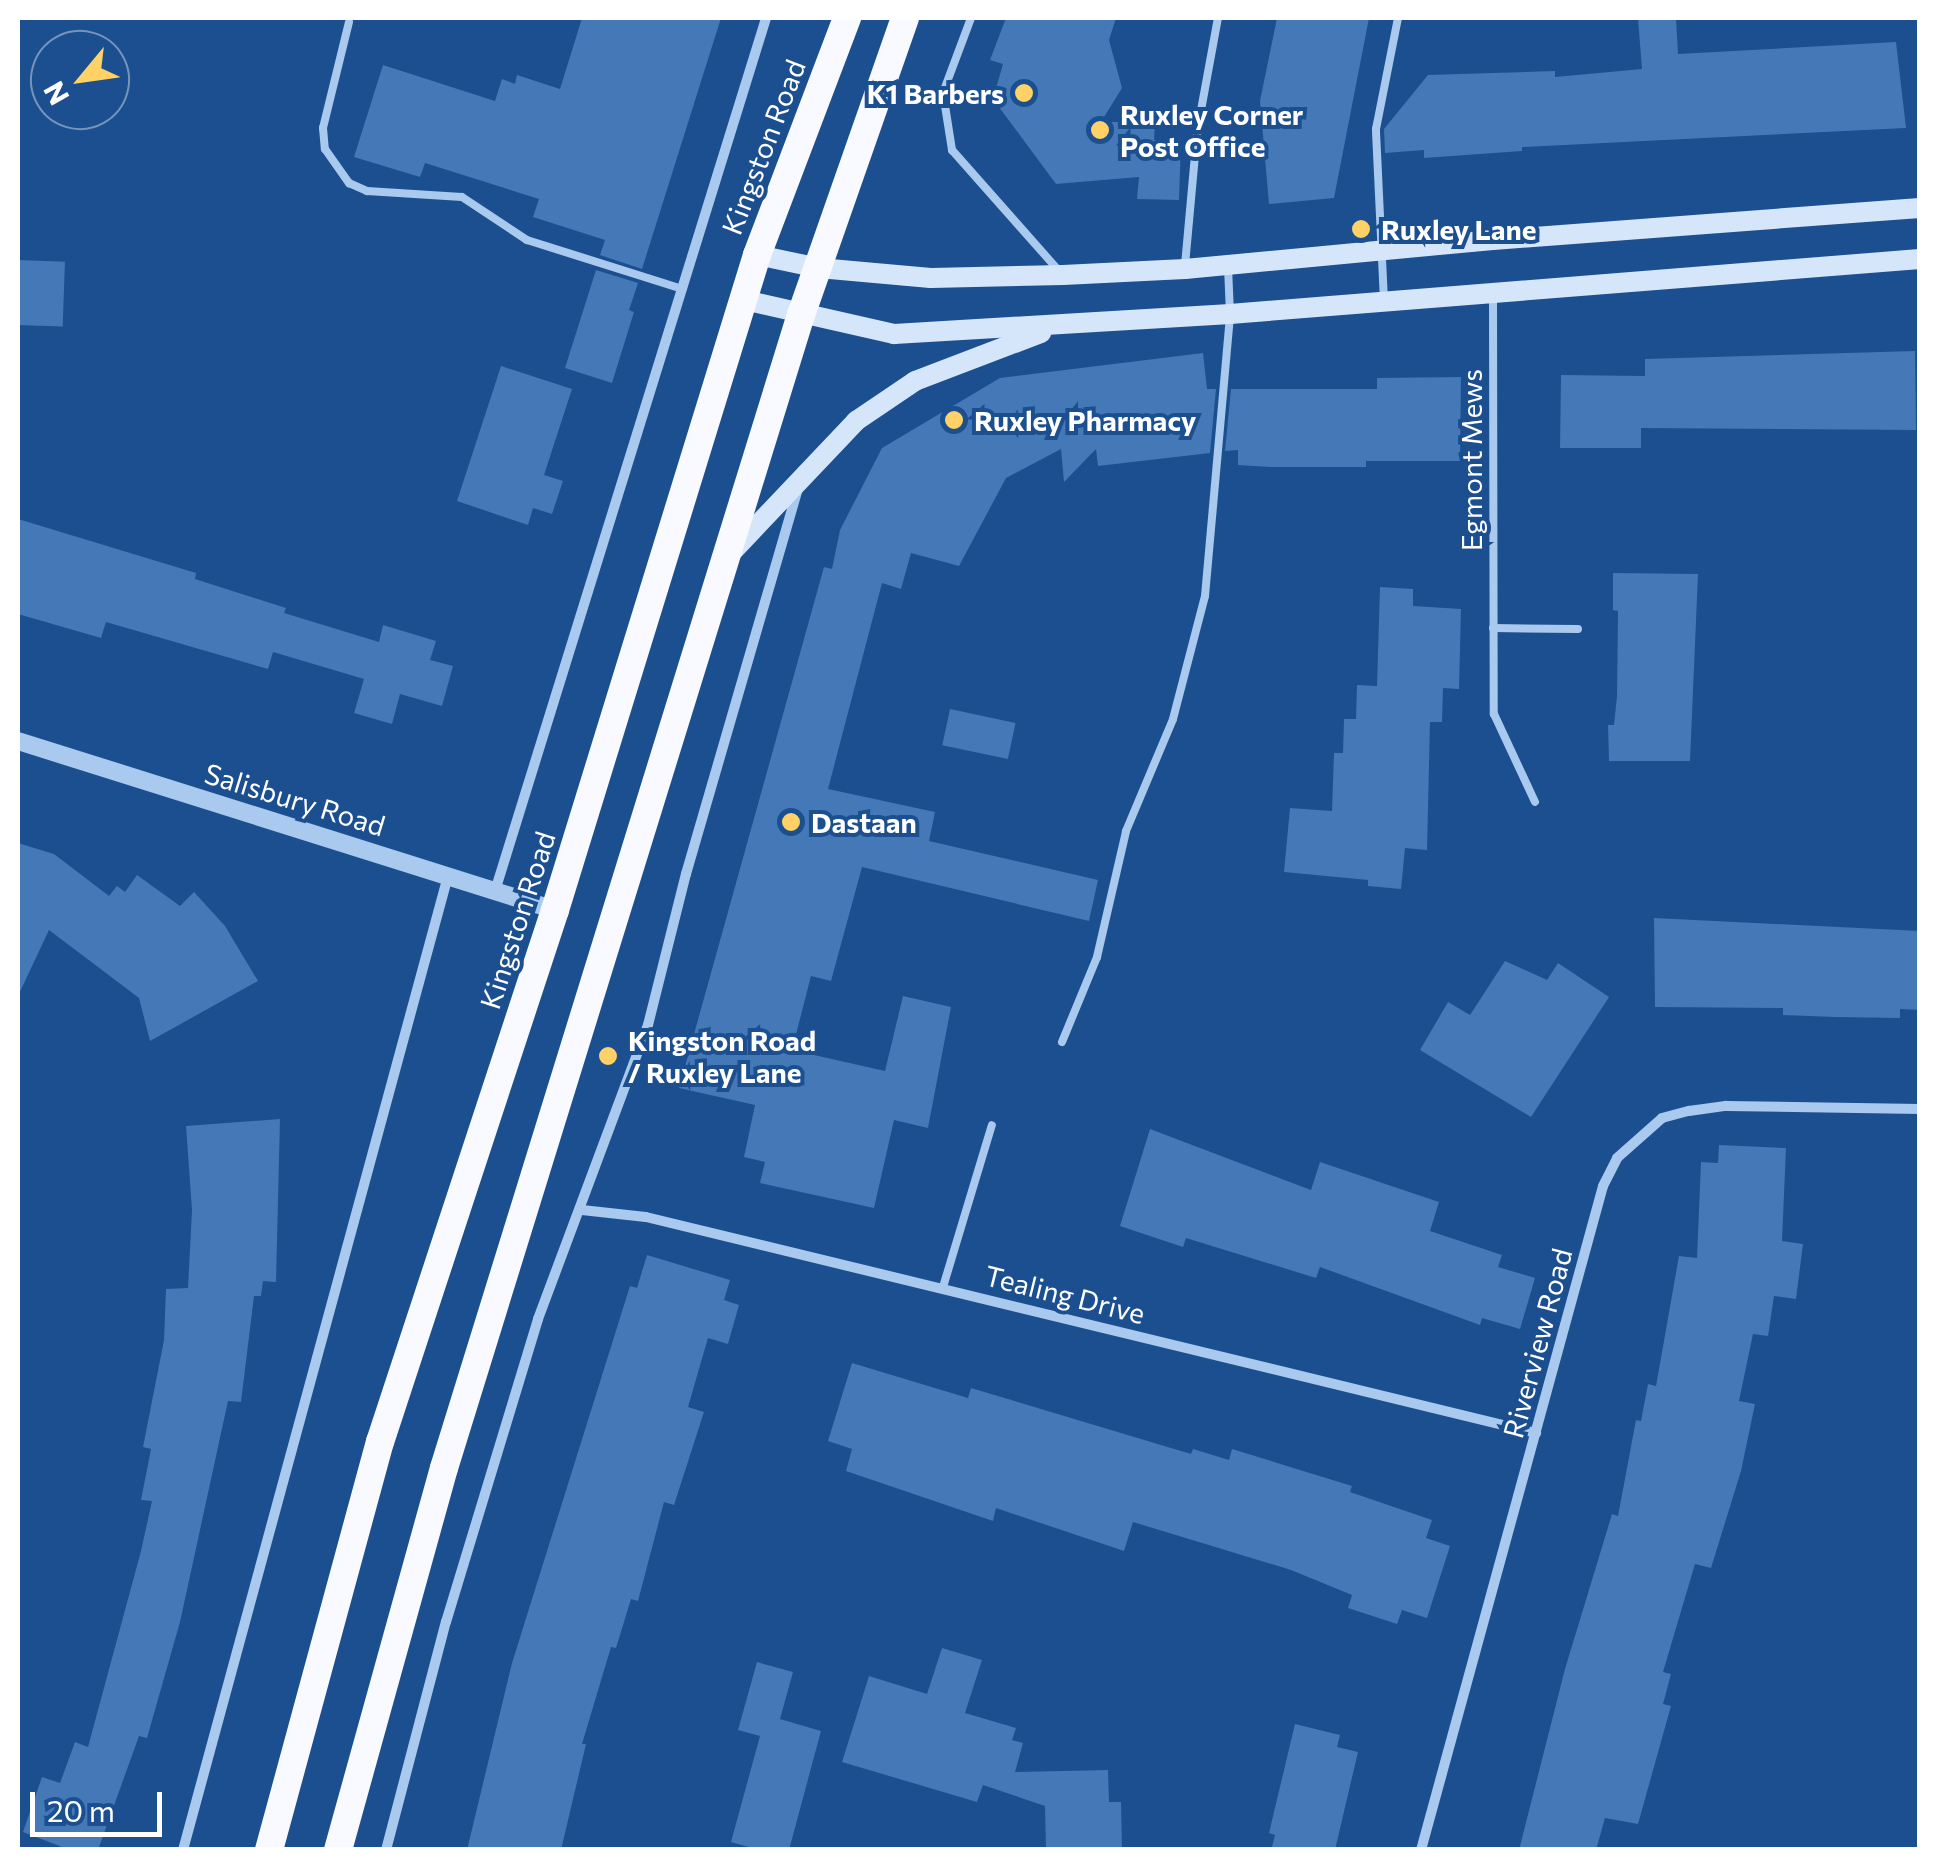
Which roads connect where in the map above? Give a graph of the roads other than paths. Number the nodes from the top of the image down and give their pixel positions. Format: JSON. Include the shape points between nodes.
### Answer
{"nodes":[{"id":1,"x":766,"y":18,"type":"edge"},
{"id":2,"x":847,"y":18,"type":"edge"},
{"id":3,"x":905,"y":18,"type":"edge"},
{"id":4,"x":971,"y":18,"type":"edge"},
{"id":5,"x":1218,"y":18,"type":"edge"},
{"id":6,"x":1398,"y":18,"type":"edge"},
{"id":7,"x":349,"y":22,"type":"dead end"},
{"id":8,"x":1920,"y":208,"type":"edge"},
{"id":9,"x":1382,"y":251,"type":"junction"},
{"id":10,"x":757,"y":254,"type":"junction"},
{"id":11,"x":1920,"y":260,"type":"edge"},
{"id":12,"x":1228,"y":266,"type":"junction"},
{"id":13,"x":818,"y":268,"type":"junction"},
{"id":14,"x":1185,"y":270,"type":"junction"},
{"id":15,"x":1063,"y":275,"type":"junction"},
{"id":16,"x":682,"y":288,"type":"junction"},
{"id":17,"x":1493,"y":292,"type":"junction"},
{"id":18,"x":744,"y":300,"type":"junction"},
{"id":19,"x":1384,"y":301,"type":"junction"},
{"id":20,"x":801,"y":314,"type":"junction"},
{"id":21,"x":1230,"y":314,"type":"junction"},
{"id":22,"x":1062,"y":325,"type":"junction"},
{"id":23,"x":800,"y":480,"type":"junction"},
{"id":24,"x":728,"y":556,"type":"junction"},
{"id":25,"x":1494,"y":628,"type":"junction"},
{"id":26,"x":1578,"y":628,"type":"dead end"},
{"id":27,"x":18,"y":741,"type":"edge"},
{"id":28,"x":1535,"y":802,"type":"dead end"},
{"id":29,"x":448,"y":876,"type":"junction"},
{"id":30,"x":495,"y":891,"type":"junction"},
{"id":31,"x":556,"y":910,"type":"junction"},
{"id":32,"x":1062,"y":1042,"type":"dead end"},
{"id":33,"x":1920,"y":1109,"type":"edge"},
{"id":34,"x":992,"y":1125,"type":"dead end"},
{"id":35,"x":582,"y":1210,"type":"junction"},
{"id":36,"x":944,"y":1287,"type":"junction"},
{"id":37,"x":1536,"y":1433,"type":"junction"},
{"id":38,"x":183,"y":1850,"type":"edge"},
{"id":39,"x":269,"y":1850,"type":"edge"},
{"id":40,"x":338,"y":1850,"type":"edge"},
{"id":41,"x":386,"y":1850,"type":"edge"},
{"id":42,"x":1421,"y":1850,"type":"edge"}],
"edges":[{"from":1,"to":16,"type":"street"},
{"from":2,"to":10,"type":"highway","name":"Kingston Road"},
{"from":3,"to":13,"type":"highway"},
{"from":4,"to":15,"type":"lane","via":[[944,93],[952,150]]},
{"from":5,"to":14,"type":"lane","via":[[1197,132]]},
{"from":6,"to":9,"type":"lane","via":[[1376,129]]},
{"from":7,"to":16,"type":"lane","via":[[324,128],[325,149],[349,184],[462,197],[527,240]]},
{"from":8,"to":9,"type":"main road"},
{"from":9,"to":12,"type":"main road"},
{"from":9,"to":19,"type":"lane"},
{"from":10,"to":13,"type":"main road"},
{"from":10,"to":18,"type":"highway","name":"Kingston Road"},
{"from":11,"to":17,"type":"main road"},
{"from":12,"to":14,"type":"main road"},
{"from":12,"to":21,"type":"lane"},
{"from":13,"to":15,"type":"main road","via":[[931,278]]},
{"from":13,"to":20,"type":"highway"},
{"from":14,"to":15,"type":"main road"},
{"from":16,"to":30,"type":"street"},
{"from":17,"to":19,"type":"main road"},
{"from":17,"to":25,"type":"lane","name":"Egmont Mews"},
{"from":18,"to":20,"type":"main road"},
{"from":18,"to":31,"type":"highway","name":"Kingston Road"},
{"from":19,"to":21,"type":"main road"},
{"from":20,"to":22,"type":"main road","via":[[894,334]]},
{"from":20,"to":24,"type":"highway"},
{"from":21,"to":22,"type":"main road"},
{"from":21,"to":32,"type":"lane","via":[[1205,596],[1173,719],[1126,831],[1097,957]]},
{"from":22,"to":23,"type":"main road","via":[[914,380],[856,422]]},
{"from":23,"to":24,"type":"main road"},
{"from":23,"to":35,"type":"street","via":[[648,1025]]},
{"from":24,"to":40,"type":"highway","via":[[444,1468]]},
{"from":25,"to":26,"type":"lane"},
{"from":25,"to":28,"type":"lane","name":"Egmont Mews","via":[[1494,714]]},
{"from":27,"to":29,"type":"street","name":"Salisbury Road"},
{"from":29,"to":30,"type":"street","name":"Salisbury Road"},
{"from":29,"to":38,"type":"street"},
{"from":30,"to":31,"type":"street","name":"Salisbury Road"},
{"from":31,"to":39,"type":"highway","name":"Kingston Road","via":[[380,1442]]},
{"from":33,"to":37,"type":"street","name":"Riverview Road","via":[[1726,1106],[1662,1118],[1617,1158],[1604,1186]]},
{"from":34,"to":36,"type":"lane"},
{"from":35,"to":36,"type":"street","name":"Tealing Drive","via":[[646,1217]]},
{"from":35,"to":41,"type":"street","via":[[532,1338]]},
{"from":36,"to":37,"type":"street","name":"Tealing Drive"},
{"from":37,"to":42,"type":"street","name":"Riverview Road"}]}
